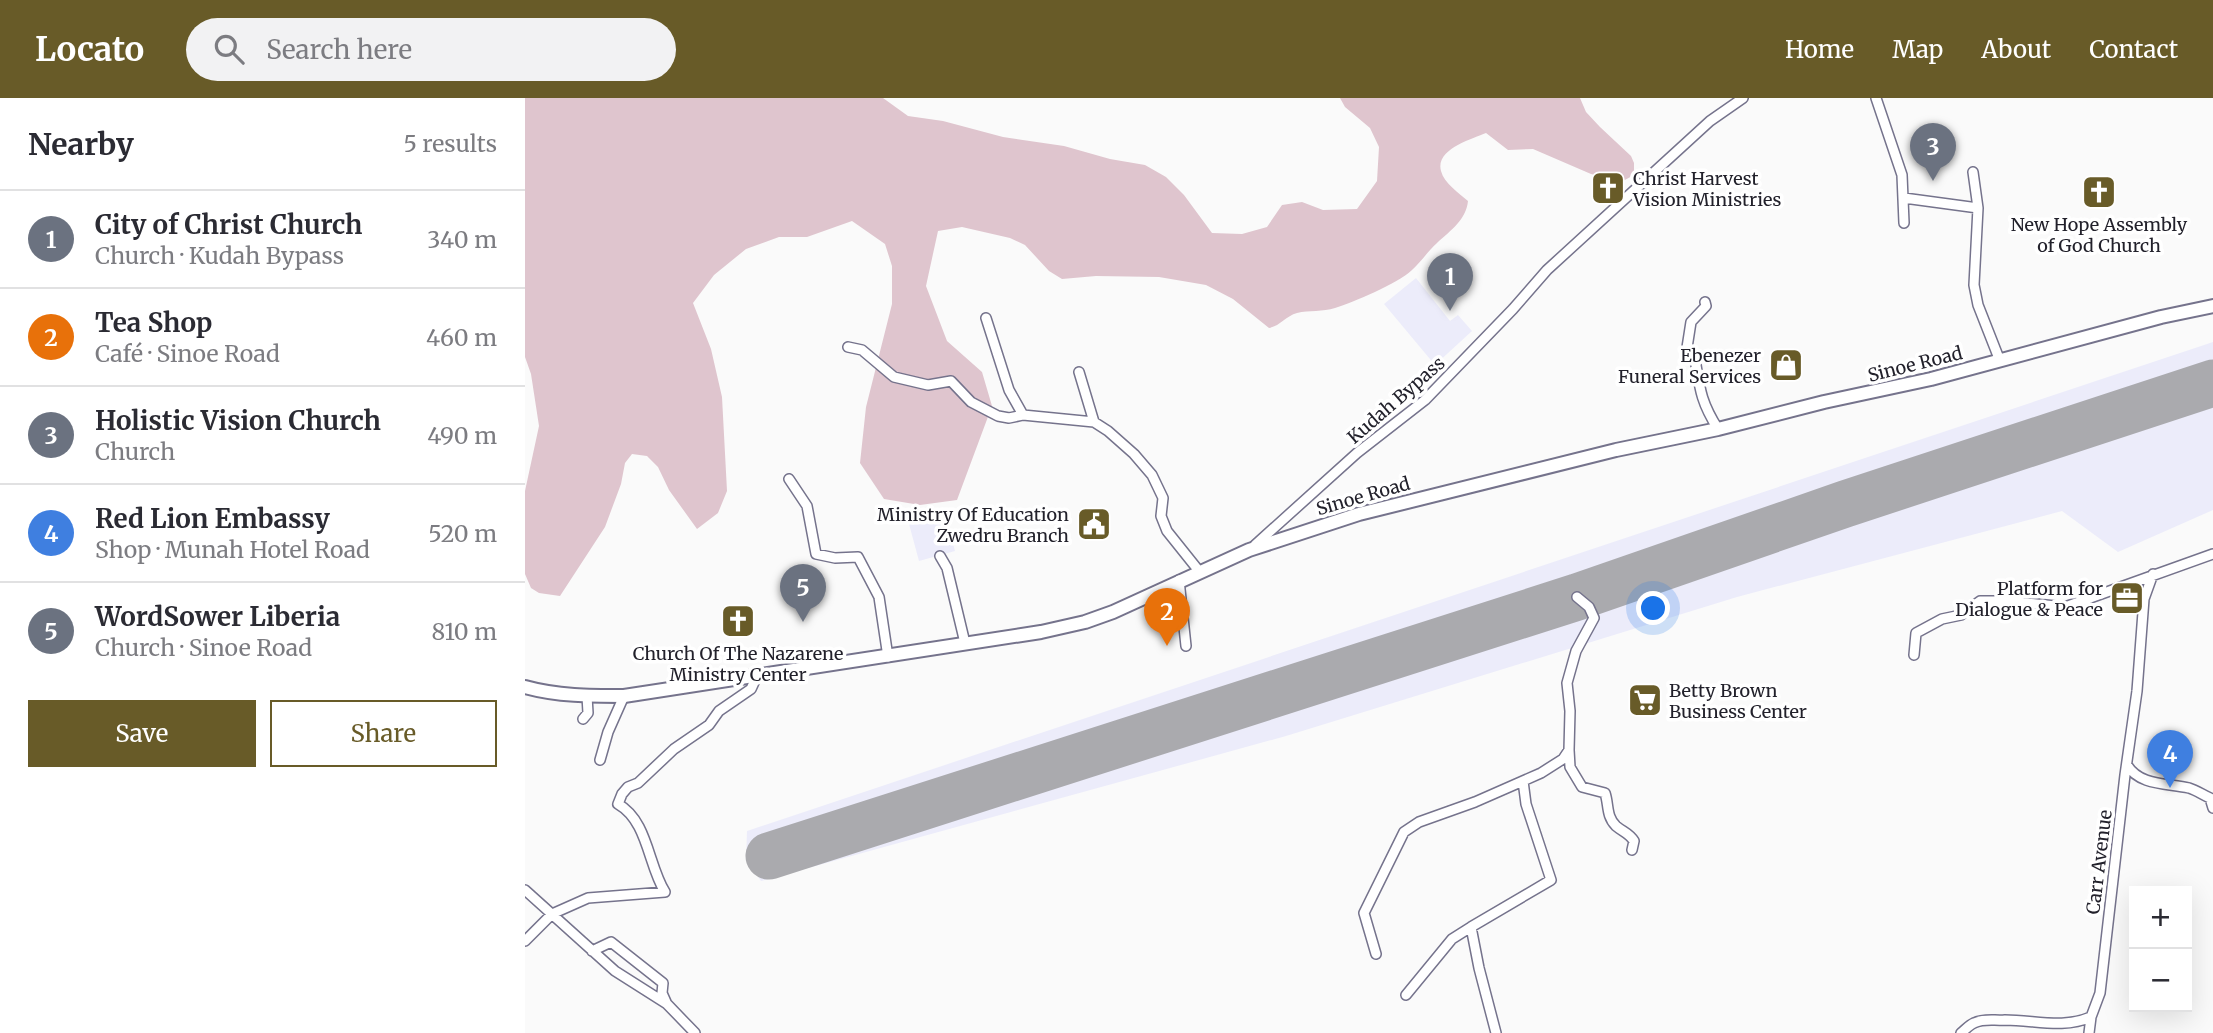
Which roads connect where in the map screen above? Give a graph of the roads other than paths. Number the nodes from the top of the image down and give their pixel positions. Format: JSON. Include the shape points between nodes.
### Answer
{"nodes":[{"id":1,"x":1743,"y":98,"type":"edge"},
{"id":2,"x":1876,"y":98,"type":"edge"},
{"id":3,"x":1973,"y":172,"type":"dead end"},
{"id":4,"x":1904,"y":198,"type":"junction"},
{"id":5,"x":1978,"y":208,"type":"junction"},
{"id":6,"x":1904,"y":223,"type":"dead end"},
{"id":7,"x":1705,"y":302,"type":"dead end"},
{"id":8,"x":2213,"y":306,"type":"edge"},
{"id":9,"x":986,"y":318,"type":"dead end"},
{"id":10,"x":848,"y":347,"type":"dead end"},
{"id":11,"x":2000,"y":361,"type":"junction"},
{"id":12,"x":1079,"y":372,"type":"dead end"},
{"id":13,"x":1023,"y":415,"type":"junction"},
{"id":14,"x":1094,"y":422,"type":"junction"},
{"id":15,"x":1718,"y":429,"type":"junction"},
{"id":16,"x":789,"y":479,"type":"dead end"},
{"id":17,"x":1249,"y":550,"type":"junction"},
{"id":18,"x":2213,"y":554,"type":"edge"},
{"id":19,"x":940,"y":556,"type":"dead end"},
{"id":20,"x":1199,"y":571,"type":"junction"},
{"id":21,"x":2153,"y":574,"type":"junction"},
{"id":22,"x":1179,"y":580,"type":"junction"},
{"id":23,"x":1577,"y":597,"type":"dead end"},
{"id":24,"x":965,"y":643,"type":"junction"},
{"id":25,"x":1186,"y":646,"type":"dead end"},
{"id":26,"x":1914,"y":655,"type":"dead end"},
{"id":27,"x":888,"y":657,"type":"junction"},
{"id":28,"x":757,"y":676,"type":"junction"},
{"id":29,"x":525,"y":687,"type":"edge"},
{"id":30,"x":587,"y":696,"type":"junction"},
{"id":31,"x":624,"y":696,"type":"junction"},
{"id":32,"x":583,"y":719,"type":"dead end"},
{"id":33,"x":1569,"y":750,"type":"junction"},
{"id":34,"x":600,"y":760,"type":"dead end"},
{"id":35,"x":2127,"y":765,"type":"junction"},
{"id":36,"x":1524,"y":781,"type":"junction"},
{"id":37,"x":2213,"y":808,"type":"edge"},
{"id":38,"x":1632,"y":850,"type":"dead end"},
{"id":39,"x":525,"y":890,"type":"edge"},
{"id":40,"x":552,"y":914,"type":"junction"},
{"id":41,"x":1471,"y":927,"type":"junction"},
{"id":42,"x":525,"y":941,"type":"edge"},
{"id":43,"x":592,"y":950,"type":"junction"},
{"id":44,"x":1376,"y":954,"type":"dead end"},
{"id":45,"x":1406,"y":995,"type":"dead end"},
{"id":46,"x":667,"y":1004,"type":"junction"},
{"id":47,"x":2091,"y":1017,"type":"junction"},
{"id":48,"x":695,"y":1033,"type":"edge"},
{"id":49,"x":1496,"y":1033,"type":"edge"},
{"id":50,"x":1961,"y":1033,"type":"edge"},
{"id":51,"x":2089,"y":1033,"type":"edge"}],
"edges":[{"from":1,"to":17,"type":"street","name":"Kudah Bypass","via":[[1710,121],[1561,257],[1434,391]]},
{"from":2,"to":4,"type":"street","via":[[1902,175]]},
{"from":3,"to":5,"type":"street"},
{"from":4,"to":5,"type":"street"},
{"from":4,"to":6,"type":"street"},
{"from":5,"to":11,"type":"street","via":[[1973,285]]},
{"from":7,"to":15,"type":"street","via":[[1688,329],[1686,354],[1695,359],[1704,407]]},
{"from":8,"to":11,"type":"highway","name":"Sinoe Road"},
{"from":9,"to":13,"type":"street","via":[[1009,390]]},
{"from":10,"to":13,"type":"street","via":[[862,350],[894,377],[928,385],[951,381],[988,412],[1009,418]]},
{"from":11,"to":15,"type":"highway","name":"Sinoe Road"},
{"from":12,"to":14,"type":"street"},
{"from":13,"to":14,"type":"street"},
{"from":14,"to":20,"type":"street","via":[[1152,475],[1163,498],[1161,516],[1167,531]]},
{"from":15,"to":17,"type":"highway","name":"Sinoe Road","via":[[1456,489]]},
{"from":16,"to":27,"type":"street","via":[[807,506],[816,554],[859,557],[879,597]]},
{"from":17,"to":20,"type":"highway","name":"Sinoe Road"},
{"from":18,"to":21,"type":"street"},
{"from":19,"to":24,"type":"street"},
{"from":20,"to":22,"type":"highway","name":"Sinoe Road"},
{"from":21,"to":26,"type":"street","via":[[2065,607],[1980,601],[1961,615],[1942,619],[1916,634]]},
{"from":21,"to":35,"type":"street","name":"Carr Avenue","via":[[2144,599]]},
{"from":22,"to":24,"type":"highway","name":"Sinoe Road","via":[[1085,621]]},
{"from":22,"to":25,"type":"street"},
{"from":23,"to":33,"type":"street","via":[[1594,618],[1576,651],[1567,683]]},
{"from":24,"to":27,"type":"highway","name":"Sinoe Road"},
{"from":27,"to":28,"type":"highway","name":"Sinoe Road"},
{"from":28,"to":31,"type":"highway","name":"Sinoe Road"},
{"from":28,"to":40,"type":"street","via":[[751,689],[622,794],[618,804],[628,810],[641,831],[666,892],[588,898]]},
{"from":29,"to":30,"type":"highway","name":"Sinoe Road"},
{"from":30,"to":31,"type":"highway","name":"Sinoe Road"},
{"from":30,"to":32,"type":"street","via":[[588,713]]},
{"from":31,"to":34,"type":"street"},
{"from":33,"to":36,"type":"street","via":[[1563,759]]},
{"from":33,"to":38,"type":"street","via":[[1570,767],[1582,787],[1605,793],[1607,813],[1634,841]]},
{"from":35,"to":37,"type":"street","via":[[2133,774],[2156,784],[2191,789],[2210,798]]},
{"from":35,"to":47,"type":"street","name":"Carr Avenue","via":[[2100,993]]},
{"from":36,"to":41,"type":"street","via":[[1526,804],[1551,880]]},
{"from":36,"to":44,"type":"street","via":[[1404,832],[1364,913]]},
{"from":39,"to":40,"type":"street"},
{"from":40,"to":42,"type":"street"},
{"from":40,"to":43,"type":"street"},
{"from":41,"to":45,"type":"street","via":[[1452,939]]},
{"from":41,"to":49,"type":"street"},
{"from":43,"to":46,"type":"street","via":[[615,971]]},
{"from":43,"to":46,"type":"street","via":[[611,942],[663,983]]},
{"from":46,"to":48,"type":"street"},
{"from":47,"to":50,"type":"street","via":[[2078,1023],[2043,1024],[1993,1018],[1975,1022]]},
{"from":47,"to":51,"type":"street","name":"Carr Avenue"}]}
